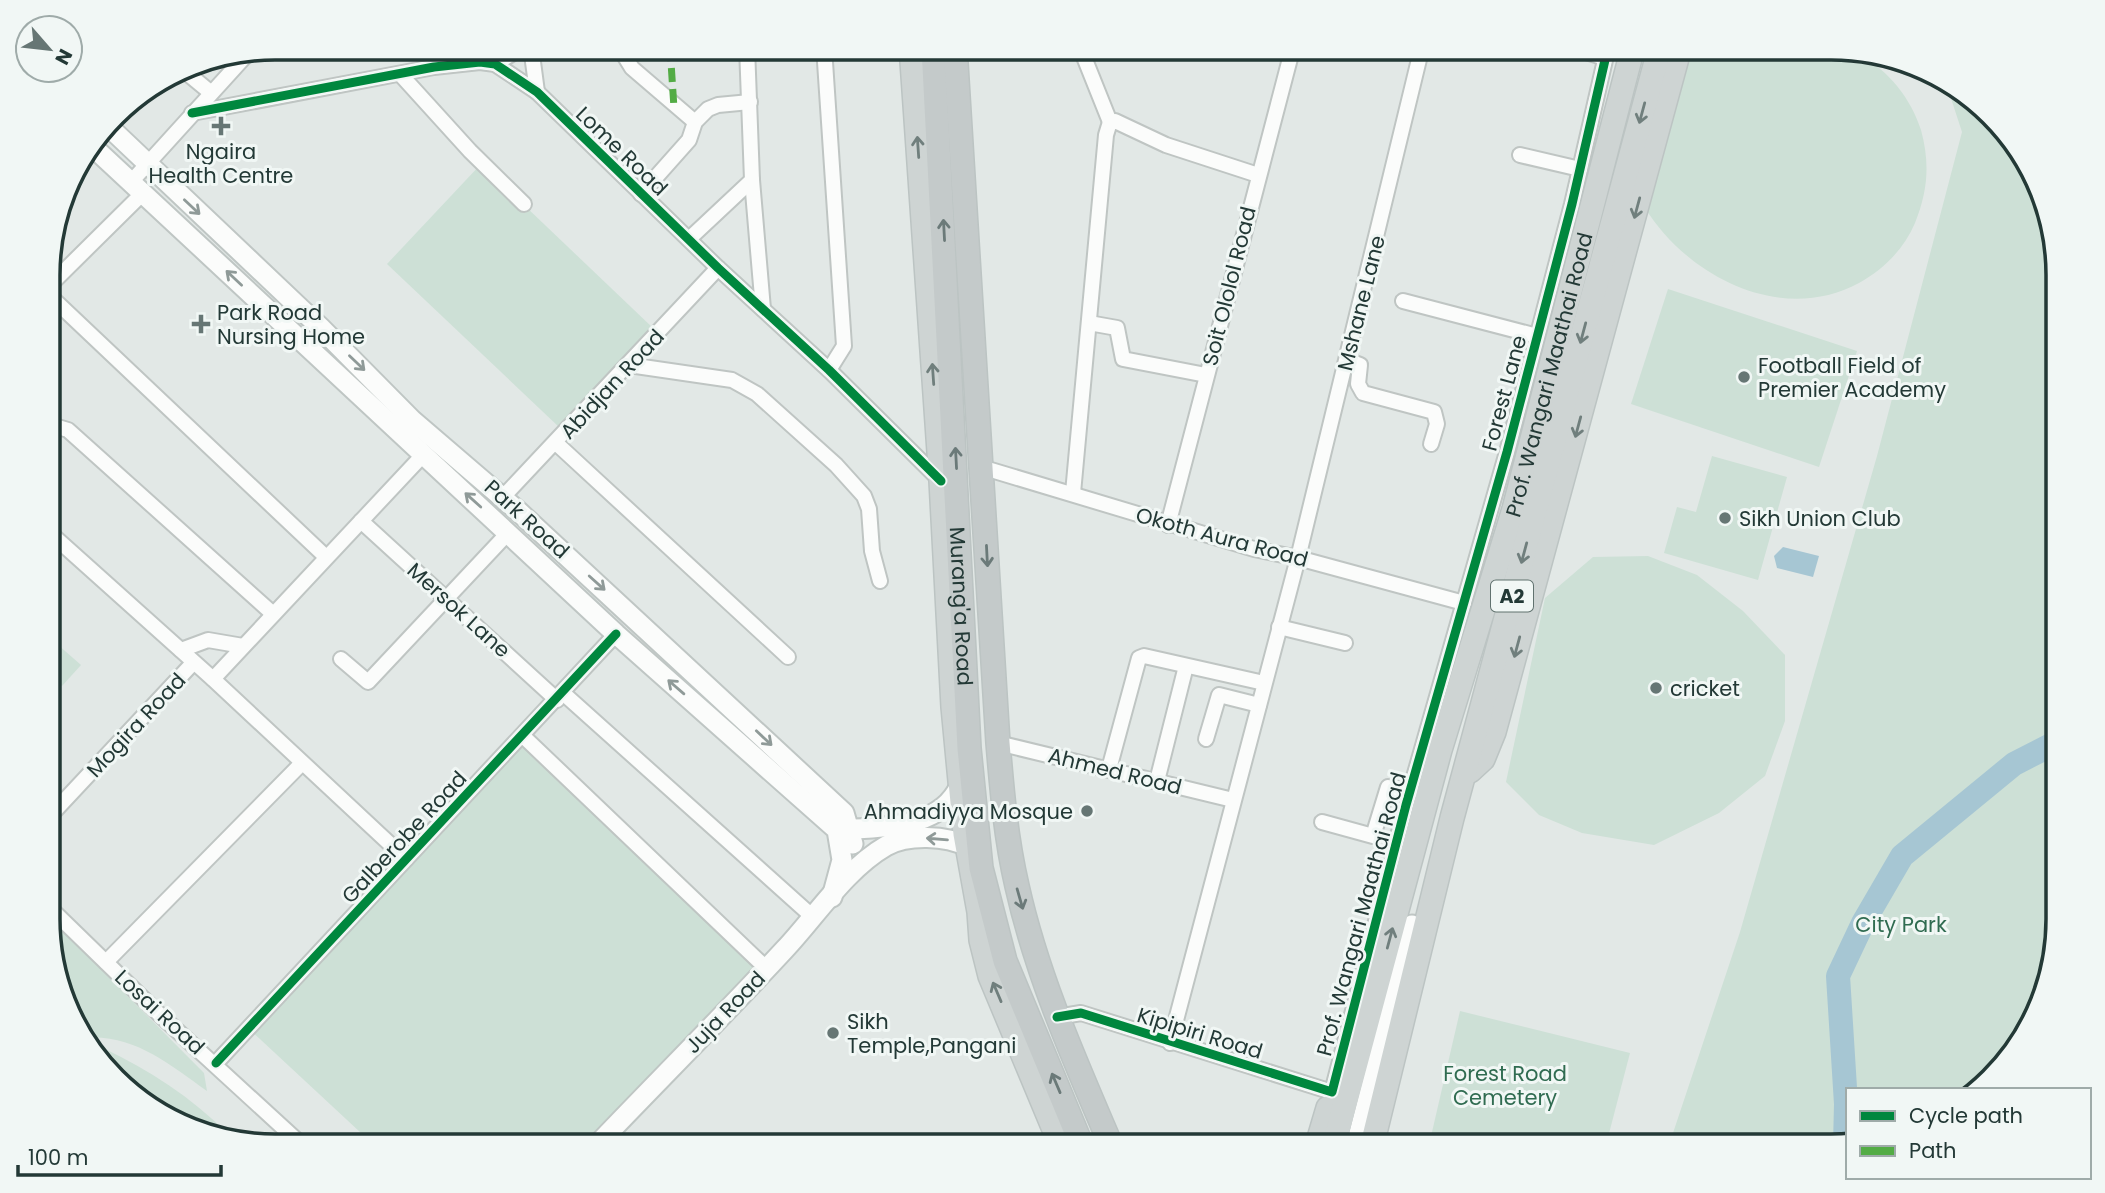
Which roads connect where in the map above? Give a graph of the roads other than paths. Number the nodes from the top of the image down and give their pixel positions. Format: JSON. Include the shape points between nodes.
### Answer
{"nodes":[{"id":1,"x":502,"y":60,"type":"edge"},
{"id":2,"x":533,"y":60,"type":"edge"},
{"id":3,"x":627,"y":60,"type":"edge"},
{"id":4,"x":748,"y":60,"type":"edge"},
{"id":5,"x":825,"y":60,"type":"edge"},
{"id":6,"x":912,"y":60,"type":"edge"},
{"id":7,"x":934,"y":60,"type":"edge"},
{"id":8,"x":956,"y":60,"type":"edge"},
{"id":9,"x":1085,"y":60,"type":"edge"},
{"id":10,"x":1289,"y":60,"type":"edge"},
{"id":11,"x":1419,"y":60,"type":"edge"},
{"id":12,"x":1605,"y":60,"type":"edge"},
{"id":13,"x":1630,"y":60,"type":"edge"},
{"id":14,"x":1656,"y":60,"type":"edge"},
{"id":15,"x":1676,"y":60,"type":"edge"},
{"id":16,"x":238,"y":63,"type":"edge"},
{"id":17,"x":495,"y":64,"type":"junction"},
{"id":18,"x":401,"y":75,"type":"junction"},
{"id":19,"x":193,"y":76,"type":"edge"},
{"id":20,"x":210,"y":92,"type":"junction"},
{"id":21,"x":537,"y":92,"type":"junction"},
{"id":22,"x":750,"y":102,"type":"junction"},
{"id":23,"x":192,"y":113,"type":"junction"},
{"id":24,"x":695,"y":122,"type":"junction"},
{"id":25,"x":1110,"y":122,"type":"junction"},
{"id":26,"x":114,"y":132,"type":"edge"},
{"id":27,"x":98,"y":152,"type":"edge"},
{"id":28,"x":1520,"y":155,"type":"dead end"},
{"id":29,"x":147,"y":164,"type":"junction"},
{"id":30,"x":1580,"y":169,"type":"junction"},
{"id":31,"x":1258,"y":175,"type":"junction"},
{"id":32,"x":752,"y":180,"type":"junction"},
{"id":33,"x":137,"y":187,"type":"junction"},
{"id":34,"x":640,"y":194,"type":"junction"},
{"id":35,"x":524,"y":204,"type":"dead end"},
{"id":36,"x":689,"y":239,"type":"junction"},
{"id":37,"x":718,"y":268,"type":"junction"},
{"id":38,"x":60,"y":274,"type":"edge"},
{"id":39,"x":1403,"y":301,"type":"dead end"},
{"id":40,"x":60,"y":305,"type":"edge"},
{"id":41,"x":763,"y":309,"type":"junction"},
{"id":42,"x":312,"y":319,"type":"junction"},
{"id":43,"x":1088,"y":323,"type":"junction"},
{"id":44,"x":295,"y":335,"type":"junction"},
{"id":45,"x":1537,"y":336,"type":"junction"},
{"id":46,"x":1347,"y":360,"type":"junction"},
{"id":47,"x":629,"y":365,"type":"junction"},
{"id":48,"x":829,"y":370,"type":"junction"},
{"id":49,"x":1206,"y":375,"type":"junction"},
{"id":50,"x":60,"y":428,"type":"edge"},
{"id":51,"x":556,"y":443,"type":"junction"},
{"id":52,"x":1432,"y":444,"type":"dead end"},
{"id":53,"x":423,"y":455,"type":"junction"},
{"id":54,"x":981,"y":467,"type":"junction"},
{"id":55,"x":941,"y":481,"type":"junction"},
{"id":56,"x":1073,"y":493,"type":"junction"},
{"id":57,"x":503,"y":497,"type":"junction"},
{"id":58,"x":361,"y":521,"type":"junction"},
{"id":59,"x":1168,"y":525,"type":"junction"},
{"id":60,"x":508,"y":533,"type":"junction"},
{"id":61,"x":60,"y":542,"type":"edge"},
{"id":62,"x":326,"y":557,"type":"junction"},
{"id":63,"x":1298,"y":558,"type":"junction"},
{"id":64,"x":880,"y":581,"type":"dead end"},
{"id":65,"x":446,"y":597,"type":"junction"},
{"id":66,"x":1464,"y":603,"type":"junction"},
{"id":67,"x":272,"y":613,"type":"junction"},
{"id":68,"x":1279,"y":627,"type":"junction"},
{"id":69,"x":616,"y":634,"type":"junction"},
{"id":70,"x":1345,"y":643,"type":"dead end"},
{"id":71,"x":243,"y":646,"type":"junction"},
{"id":72,"x":181,"y":650,"type":"junction"},
{"id":73,"x":788,"y":657,"type":"dead end"},
{"id":74,"x":341,"y":659,"type":"dead end"},
{"id":75,"x":193,"y":663,"type":"junction"},
{"id":76,"x":1186,"y":666,"type":"junction"},
{"id":77,"x":213,"y":679,"type":"junction"},
{"id":78,"x":1264,"y":683,"type":"junction"},
{"id":79,"x":560,"y":696,"type":"junction"},
{"id":80,"x":1259,"y":705,"type":"junction"},
{"id":81,"x":1455,"y":705,"type":"junction"},
{"id":82,"x":523,"y":736,"type":"junction"},
{"id":83,"x":1206,"y":738,"type":"dead end"},
{"id":84,"x":998,"y":743,"type":"junction"},
{"id":85,"x":1425,"y":746,"type":"joint"},
{"id":86,"x":302,"y":763,"type":"junction"},
{"id":87,"x":1110,"y":769,"type":"junction"},
{"id":88,"x":1462,"y":779,"type":"junction"},
{"id":89,"x":1157,"y":781,"type":"junction"},
{"id":90,"x":960,"y":785,"type":"junction"},
{"id":91,"x":1411,"y":792,"type":"junction"},
{"id":92,"x":1233,"y":800,"type":"junction"},
{"id":93,"x":60,"y":805,"type":"edge"},
{"id":94,"x":1452,"y":818,"type":"junction"},
{"id":95,"x":1322,"y":822,"type":"dead end"},
{"id":96,"x":844,"y":830,"type":"junction"},
{"id":97,"x":1373,"y":836,"type":"junction"},
{"id":98,"x":1397,"y":842,"type":"junction"},
{"id":99,"x":968,"y":847,"type":"junction"},
{"id":100,"x":406,"y":859,"type":"junction"},
{"id":101,"x":851,"y":876,"type":"junction"},
{"id":102,"x":978,"y":880,"type":"junction"},
{"id":103,"x":832,"y":897,"type":"junction"},
{"id":104,"x":60,"y":918,"type":"edge"},
{"id":105,"x":814,"y":918,"type":"junction"},
{"id":106,"x":1412,"y":925,"type":"junction"},
{"id":107,"x":106,"y":962,"type":"junction"},
{"id":108,"x":767,"y":969,"type":"junction"},
{"id":109,"x":1058,"y":1017,"type":"junction"},
{"id":110,"x":1170,"y":1042,"type":"junction"},
{"id":111,"x":216,"y":1063,"type":"junction"},
{"id":112,"x":1332,"y":1092,"type":"junction"},
{"id":113,"x":1077,"y":1133,"type":"edge"},
{"id":114,"x":1106,"y":1133,"type":"edge"},
{"id":115,"x":1320,"y":1133,"type":"edge"},
{"id":116,"x":1337,"y":1133,"type":"edge"},
{"id":117,"x":1359,"y":1133,"type":"edge"},
{"id":118,"x":1374,"y":1133,"type":"edge"},
{"id":119,"x":290,"y":1134,"type":"edge"},
{"id":120,"x":608,"y":1134,"type":"edge"},
{"id":121,"x":1056,"y":1134,"type":"edge"}],
"edges":[{"from":1,"to":17,"type":"street"},
{"from":2,"to":21,"type":"street"},
{"from":3,"to":24,"type":"street"},
{"from":4,"to":22,"type":"street"},
{"from":5,"to":48,"type":"street","via":[[844,346]]},
{"from":55,"to":6,"type":"main road","name":"Murang'a Road","one_way":true},
{"from":102,"to":7,"type":"highway","name":"Murang'a Road","one_way":true},
{"from":8,"to":54,"type":"highway","name":"Murang'a Road"},
{"from":9,"to":25,"type":"street"},
{"from":10,"to":31,"type":"street","name":"Soit Ololol Road"},
{"from":11,"to":46,"type":"street","name":"Mshane Lane"},
{"from":12,"to":30,"type":"street","name":"Forest Lane"},
{"from":13,"to":81,"type":"main road","name":"Prof. Wangari Maathai Road","number":"A2","via":[[1514,509]]},
{"from":14,"to":88,"type":"main road","name":"Prof. Wangari Maathai Road","number":"A2","one_way":true},
{"from":15,"to":88,"type":"main road","one_way":true,"via":[[1494,732],[1483,759]]},
{"from":16,"to":20,"type":"street"},
{"from":17,"to":18,"type":"street","via":[[480,62]]},
{"from":17,"to":21,"type":"street","name":"Lome Road"},
{"from":18,"to":23,"type":"street"},
{"from":18,"to":35,"type":"street"},
{"from":19,"to":20,"type":"street"},
{"from":20,"to":23,"type":"street"},
{"from":21,"to":34,"type":"street","name":"Lome Road"},
{"from":22,"to":24,"type":"street","via":[[718,105]]},
{"from":22,"to":32,"type":"street"},
{"from":23,"to":29,"type":"street"},
{"from":24,"to":34,"type":"street","via":[[689,140]]},
{"from":25,"to":31,"type":"street"},
{"from":25,"to":43,"type":"street"},
{"from":26,"to":29,"type":"main road","name":"Park Road"},
{"from":27,"to":33,"type":"main road","name":"Park Road"},
{"from":28,"to":30,"type":"street"},
{"from":29,"to":33,"type":"street"},
{"from":29,"to":42,"type":"main road","name":"Park Road","one_way":true},
{"from":30,"to":45,"type":"street","name":"Forest Lane"},
{"from":31,"to":49,"type":"street","name":"Soit Ololol Road"},
{"from":32,"to":36,"type":"street"},
{"from":32,"to":41,"type":"street"},
{"from":33,"to":38,"type":"street"},
{"from":44,"to":33,"type":"main road","name":"Park Road","one_way":true},
{"from":34,"to":36,"type":"street","name":"Lome Road"},
{"from":36,"to":37,"type":"street","name":"Lome Road"},
{"from":37,"to":41,"type":"street","name":"Lome Road"},
{"from":37,"to":47,"type":"street","name":"Abidjan Road"},
{"from":39,"to":45,"type":"street"},
{"from":40,"to":62,"type":"street"},
{"from":41,"to":48,"type":"street","name":"Lome Road"},
{"from":42,"to":44,"type":"street"},
{"from":42,"to":57,"type":"main road","name":"Park Road","one_way":true,"via":[[412,420]]},
{"from":43,"to":49,"type":"street","via":[[1116,328],[1123,359]]},
{"from":43,"to":56,"type":"street"},
{"from":44,"to":53,"type":"main road","name":"Park Road"},
{"from":45,"to":66,"type":"street","name":"Forest Lane"},
{"from":46,"to":52,"type":"street","via":[[1360,365],[1357,384],[1363,393],[1434,412]]},
{"from":46,"to":63,"type":"street","name":"Mshane Lane"},
{"from":47,"to":51,"type":"street","name":"Abidjan Road"},
{"from":47,"to":64,"type":"street","via":[[732,380],[757,394],[864,496]]},
{"from":48,"to":55,"type":"street","name":"Lome Road"},
{"from":49,"to":59,"type":"street","name":"Soit Ololol Road"},
{"from":50,"to":67,"type":"street"},
{"from":51,"to":57,"type":"street","name":"Abidjan Road"},
{"from":51,"to":73,"type":"street"},
{"from":53,"to":58,"type":"street"},
{"from":60,"to":53,"type":"main road","name":"Park Road","one_way":true},
{"from":54,"to":56,"type":"street","name":"Okoth Aura Road"},
{"from":54,"to":84,"type":"highway","name":"Murang'a Road","one_way":true},
{"from":55,"to":90,"type":"main road","name":"Murang'a Road"},
{"from":56,"to":59,"type":"street","name":"Okoth Aura Road"},
{"from":57,"to":96,"type":"main road","name":"Park Road","one_way":true,"via":[[844,813]]},
{"from":58,"to":62,"type":"street"},
{"from":58,"to":65,"type":"street","name":"Mersok Lane"},
{"from":59,"to":63,"type":"street","name":"Okoth Aura Road"},
{"from":60,"to":65,"type":"street"},
{"from":60,"to":69,"type":"main road","name":"Park Road"},
{"from":61,"to":72,"type":"street"},
{"from":62,"to":67,"type":"street"},
{"from":63,"to":66,"type":"street","name":"Okoth Aura Road"},
{"from":63,"to":68,"type":"street","name":"Mshane Lane"},
{"from":65,"to":74,"type":"street","via":[[369,682]]},
{"from":65,"to":79,"type":"street","name":"Mersok Lane"},
{"from":66,"to":85,"type":"street","name":"Forest Lane"},
{"from":67,"to":71,"type":"street"},
{"from":68,"to":70,"type":"street"},
{"from":68,"to":78,"type":"street","name":"Mshane Lane"},
{"from":69,"to":79,"type":"street","name":"Galberobe Road"},
{"from":96,"to":69,"type":"main road","name":"Park Road","one_way":true},
{"from":71,"to":72,"type":"street","via":[[208,640]]},
{"from":71,"to":77,"type":"street"},
{"from":72,"to":75,"type":"street"},
{"from":75,"to":77,"type":"street"},
{"from":75,"to":93,"type":"street","name":"Mogira Road"},
{"from":76,"to":78,"type":"street"},
{"from":76,"to":87,"type":"street","via":[[1139,658]]},
{"from":76,"to":89,"type":"street"},
{"from":77,"to":86,"type":"street"},
{"from":78,"to":80,"type":"street","name":"Mshane Lane"},
{"from":79,"to":82,"type":"street","name":"Galberobe Road"},
{"from":79,"to":105,"type":"street","name":"Mersok Lane"},
{"from":80,"to":83,"type":"street","via":[[1219,695]]},
{"from":80,"to":92,"type":"street","name":"Mshane Lane"},
{"from":81,"to":106,"type":"main road"},
{"from":116,"to":81,"type":"main road","name":"Prof. Wangari Maathai Road","number":"A2","one_way":true},
{"from":82,"to":100,"type":"street","name":"Galberobe Road"},
{"from":82,"to":108,"type":"street"},
{"from":84,"to":87,"type":"street","name":"Ahmed Road"},
{"from":84,"to":109,"type":"highway","name":"Murang'a Road","one_way":true,"via":[[1006,832],[1017,887]]},
{"from":85,"to":91,"type":"street","name":"Prof. Wangari Maathai Road"},
{"from":86,"to":100,"type":"street"},
{"from":86,"to":107,"type":"street"},
{"from":87,"to":89,"type":"street","name":"Ahmed Road"},
{"from":88,"to":94,"type":"main road","name":"Prof. Wangari Maathai Road","number":"A2"},
{"from":89,"to":92,"type":"street","name":"Ahmed Road"},
{"from":90,"to":96,"type":"main road","via":[[949,803],[921,818],[889,827]]},
{"from":90,"to":99,"type":"main road","name":"Murang'a Road"},
{"from":91,"to":97,"type":"street","via":[[1388,788]]},
{"from":91,"to":98,"type":"street","name":"Prof. Wangari Maathai Road"},
{"from":92,"to":110,"type":"street","name":"Mshane Lane"},
{"from":94,"to":106,"type":"main road"},
{"from":94,"to":118,"type":"main road","name":"Prof. Wangari Maathai Road","number":"A2"},
{"from":95,"to":97,"type":"street"},
{"from":96,"to":101,"type":"main road","via":[[854,853]]},
{"from":96,"to":103,"type":"main road"},
{"from":97,"to":98,"type":"street"},
{"from":98,"to":112,"type":"street","name":"Prof. Wangari Maathai Road"},
{"from":99,"to":101,"type":"main road","name":"Juja Road","one_way":true,"via":[[950,841],[904,839],[887,845]]},
{"from":99,"to":102,"type":"main road","name":"Murang'a Road"},
{"from":100,"to":111,"type":"street","name":"Galberobe Road"},
{"from":101,"to":103,"type":"main road","name":"Juja Road"},
{"from":113,"to":102,"type":"highway","name":"Murang'a Road","one_way":true,"via":[[1005,961]]},
{"from":121,"to":102,"type":"main road","one_way":true,"via":[[990,976],[981,940]]},
{"from":103,"to":105,"type":"main road","name":"Juja Road"},
{"from":104,"to":107,"type":"street","name":"Losai Road"},
{"from":105,"to":108,"type":"main road","name":"Juja Road"},
{"from":106,"to":117,"type":"main road"},
{"from":107,"to":111,"type":"street","name":"Losai Road"},
{"from":108,"to":120,"type":"main road","name":"Juja Road"},
{"from":109,"to":110,"type":"street","name":"Kipipiri Road","via":[[1081,1013]]},
{"from":109,"to":114,"type":"highway","name":"Murang'a Road"},
{"from":110,"to":112,"type":"street","name":"Kipipiri Road"},
{"from":111,"to":119,"type":"street","name":"Losai Road"},
{"from":112,"to":115,"type":"main road"}]}
